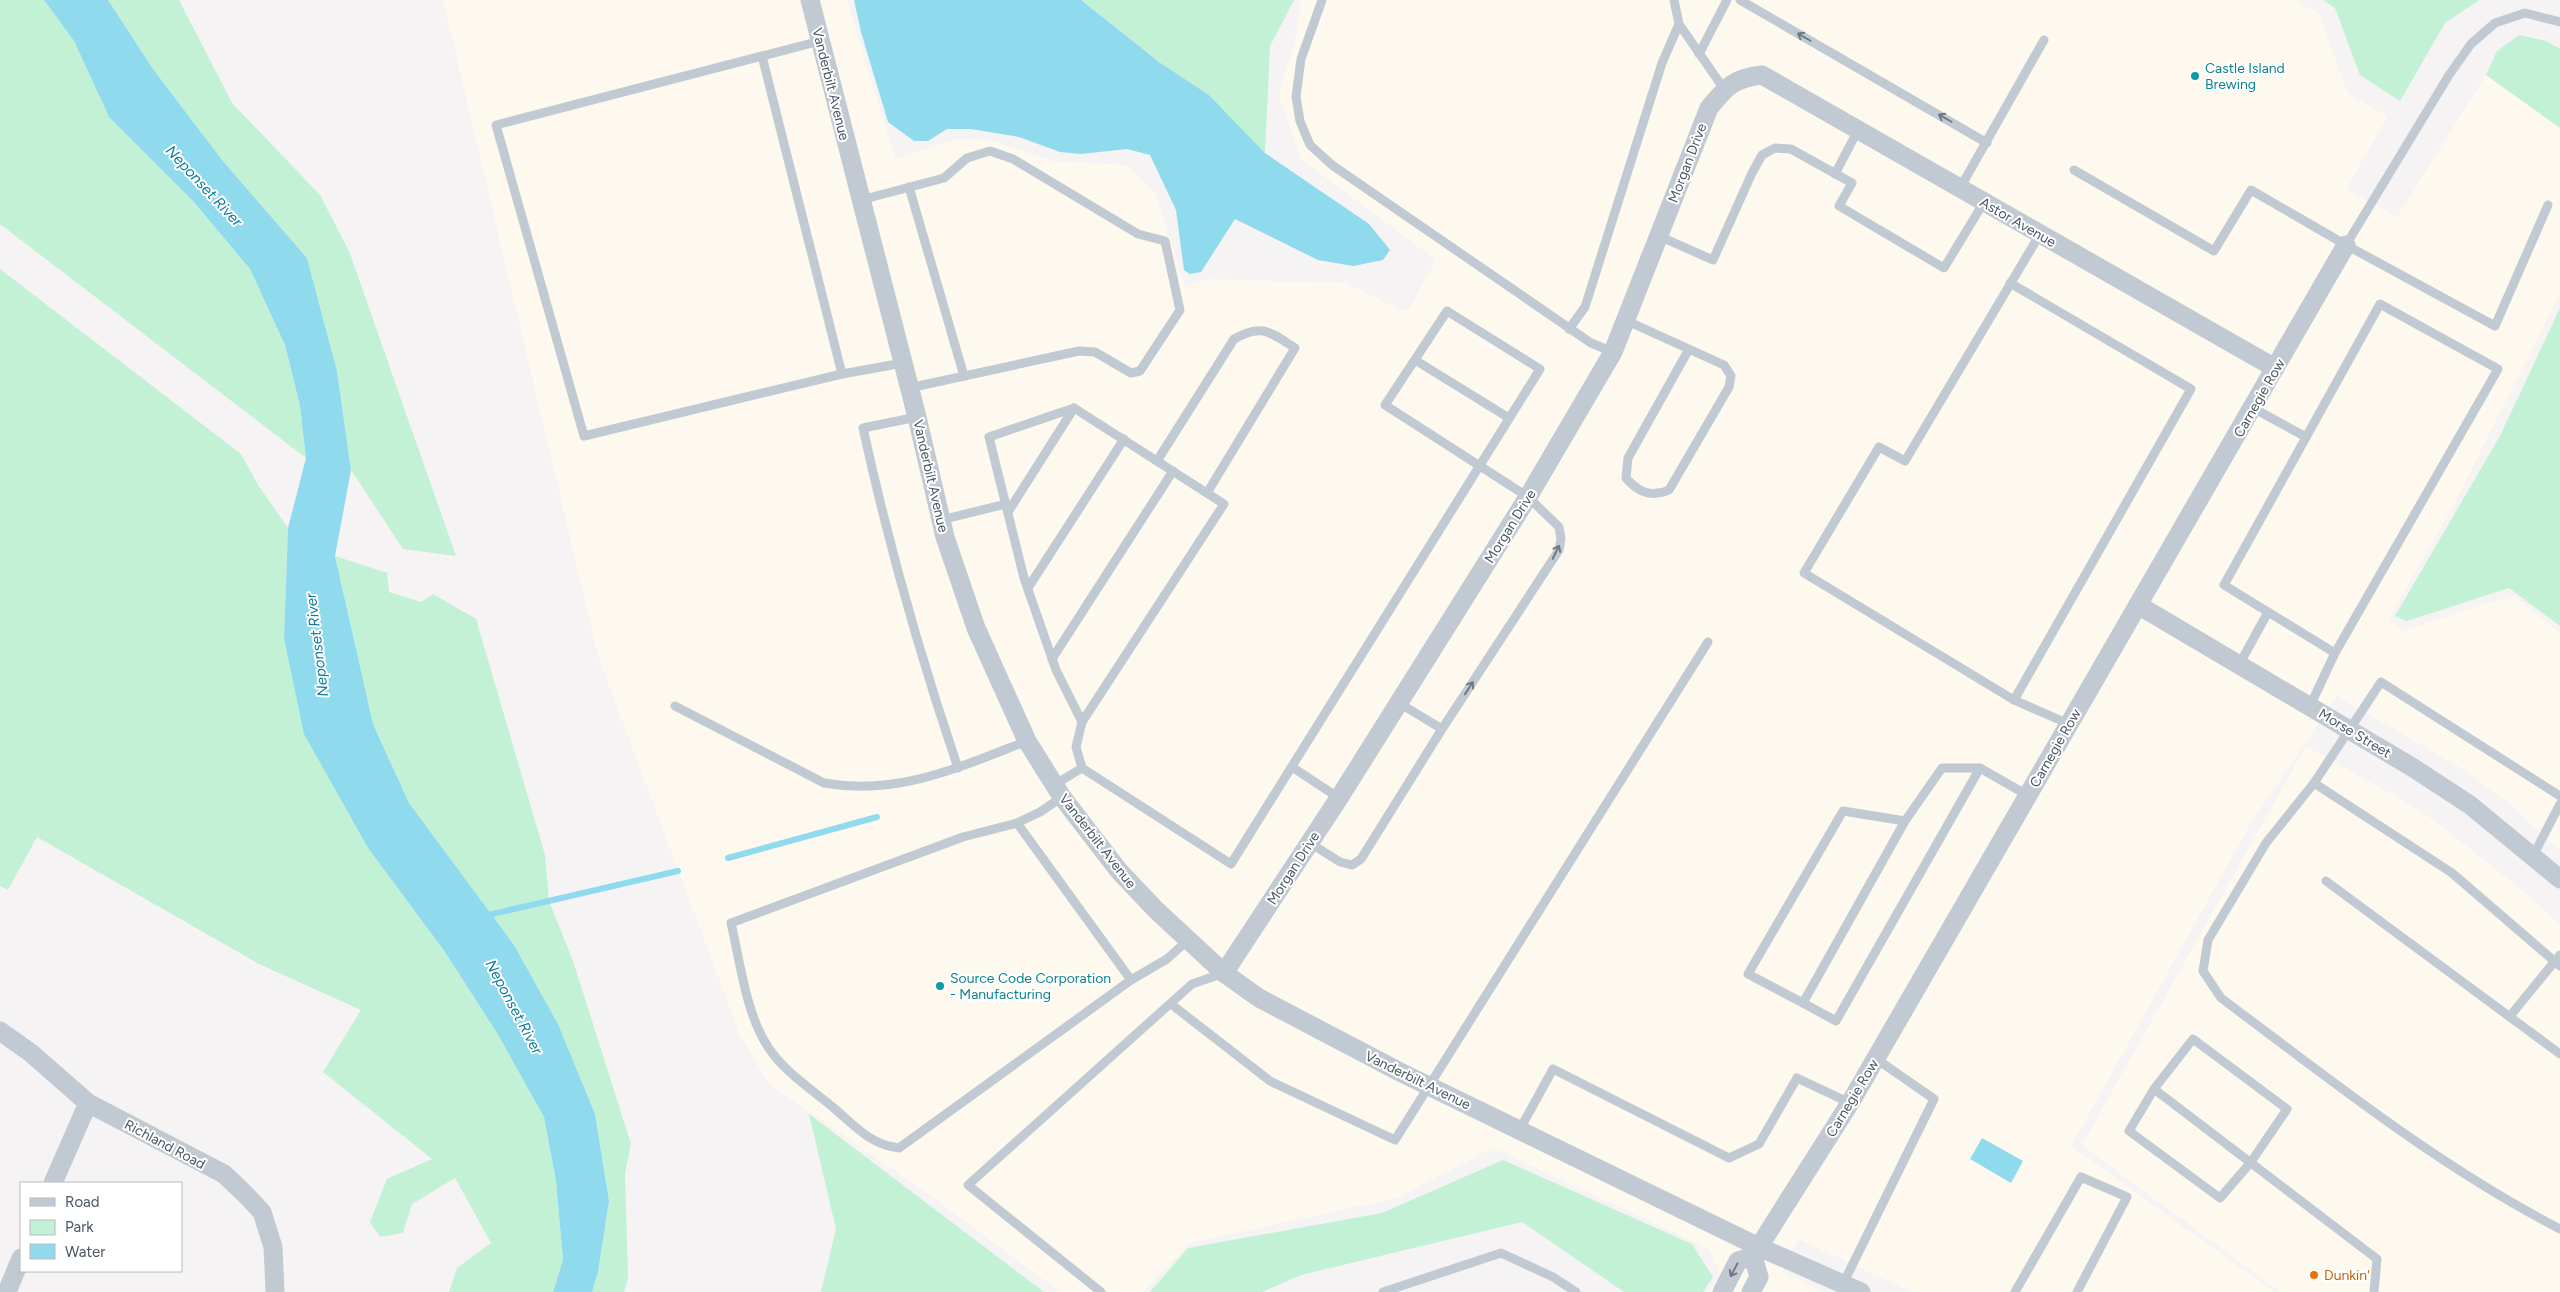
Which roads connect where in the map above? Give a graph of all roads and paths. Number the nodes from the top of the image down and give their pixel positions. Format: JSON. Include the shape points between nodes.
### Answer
{"nodes":[{"id":1,"x":810,"y":0,"type":"edge"},
{"id":2,"x":1322,"y":0,"type":"edge"},
{"id":3,"x":1674,"y":0,"type":"edge"},
{"id":4,"x":1727,"y":0,"type":"edge"},
{"id":5,"x":1740,"y":0,"type":"edge"},
{"id":6,"x":2560,"y":22,"type":"edge"},
{"id":7,"x":1679,"y":24,"type":"junction"},
{"id":8,"x":2044,"y":40,"type":"dead end"},
{"id":9,"x":820,"y":41,"type":"junction"},
{"id":10,"x":1699,"y":54,"type":"junction"},
{"id":11,"x":762,"y":56,"type":"junction"},
{"id":12,"x":1762,"y":75,"type":"joint"},
{"id":13,"x":1724,"y":89,"type":"junction"},
{"id":14,"x":1858,"y":130,"type":"junction"},
{"id":15,"x":1987,"y":142,"type":"junction"},
{"id":16,"x":2074,"y":170,"type":"dead end"},
{"id":17,"x":1835,"y":174,"type":"junction"},
{"id":18,"x":909,"y":187,"type":"junction"},
{"id":19,"x":1960,"y":188,"type":"junction"},
{"id":20,"x":861,"y":200,"type":"junction"},
{"id":21,"x":1984,"y":202,"type":"junction"},
{"id":22,"x":2548,"y":205,"type":"dead end"},
{"id":23,"x":2040,"y":234,"type":"junction"},
{"id":24,"x":1658,"y":236,"type":"junction"},
{"id":25,"x":2346,"y":245,"type":"junction"},
{"id":26,"x":2010,"y":283,"type":"junction"},
{"id":27,"x":1626,"y":320,"type":"junction"},
{"id":28,"x":1569,"y":329,"type":"junction"},
{"id":29,"x":1689,"y":349,"type":"junction"},
{"id":30,"x":1613,"y":352,"type":"junction"},
{"id":31,"x":1415,"y":360,"type":"junction"},
{"id":32,"x":903,"y":363,"type":"junction"},
{"id":33,"x":2275,"y":368,"type":"junction"},
{"id":34,"x":842,"y":374,"type":"junction"},
{"id":35,"x":964,"y":376,"type":"junction"},
{"id":36,"x":910,"y":388,"type":"junction"},
{"id":37,"x":1074,"y":408,"type":"junction"},
{"id":38,"x":2253,"y":408,"type":"junction"},
{"id":39,"x":917,"y":417,"type":"junction"},
{"id":40,"x":1509,"y":418,"type":"junction"},
{"id":41,"x":2306,"y":438,"type":"junction"},
{"id":42,"x":1124,"y":439,"type":"junction"},
{"id":43,"x":1157,"y":461,"type":"junction"},
{"id":44,"x":1480,"y":465,"type":"junction"},
{"id":45,"x":1173,"y":471,"type":"junction"},
{"id":46,"x":1207,"y":493,"type":"junction"},
{"id":47,"x":1528,"y":498,"type":"junction"},
{"id":48,"x":1007,"y":508,"type":"junction"},
{"id":49,"x":941,"y":520,"type":"junction"},
{"id":50,"x":1028,"y":588,"type":"junction"},
{"id":51,"x":2138,"y":606,"type":"junction"},
{"id":52,"x":2268,"y":612,"type":"junction"},
{"id":53,"x":1708,"y":642,"type":"dead end"},
{"id":54,"x":2335,"y":653,"type":"junction"},
{"id":55,"x":1052,"y":659,"type":"junction"},
{"id":56,"x":2238,"y":665,"type":"junction"},
{"id":57,"x":2014,"y":700,"type":"junction"},
{"id":58,"x":1398,"y":703,"type":"junction"},
{"id":59,"x":675,"y":706,"type":"dead end"},
{"id":60,"x":2310,"y":706,"type":"junction"},
{"id":61,"x":1082,"y":722,"type":"junction"},
{"id":62,"x":2069,"y":724,"type":"junction"},
{"id":63,"x":1442,"y":729,"type":"junction"},
{"id":64,"x":2348,"y":729,"type":"junction"},
{"id":65,"x":1027,"y":741,"type":"junction"},
{"id":66,"x":1292,"y":767,"type":"junction"},
{"id":67,"x":958,"y":768,"type":"junction"},
{"id":68,"x":1082,"y":768,"type":"junction"},
{"id":69,"x":1980,"y":768,"type":"junction"},
{"id":70,"x":2314,"y":783,"type":"junction"},
{"id":71,"x":1058,"y":791,"type":"junction"},
{"id":72,"x":2027,"y":795,"type":"junction"},
{"id":73,"x":2560,"y":796,"type":"edge"},
{"id":74,"x":1339,"y":798,"type":"junction"},
{"id":75,"x":2560,"y":804,"type":"edge"},
{"id":76,"x":1905,"y":821,"type":"junction"},
{"id":77,"x":1016,"y":823,"type":"junction"},
{"id":78,"x":1310,"y":843,"type":"junction"},
{"id":79,"x":2533,"y":856,"type":"junction"},
{"id":80,"x":2560,"y":879,"type":"edge"},
{"id":81,"x":2326,"y":881,"type":"dead end"},
{"id":82,"x":1188,"y":940,"type":"junction"},
{"id":83,"x":2558,"y":960,"type":"edge"},
{"id":84,"x":1224,"y":973,"type":"junction"},
{"id":85,"x":1131,"y":980,"type":"junction"},
{"id":86,"x":1803,"y":1003,"type":"junction"},
{"id":87,"x":1171,"y":1004,"type":"junction"},
{"id":88,"x":2510,"y":1016,"type":"junction"},
{"id":89,"x":0,"y":1030,"type":"edge"},
{"id":90,"x":2560,"y":1054,"type":"edge"},
{"id":91,"x":1875,"y":1058,"type":"junction"},
{"id":92,"x":1430,"y":1086,"type":"junction"},
{"id":93,"x":2154,"y":1089,"type":"junction"},
{"id":94,"x":88,"y":1103,"type":"junction"},
{"id":95,"x":1850,"y":1103,"type":"junction"},
{"id":96,"x":1520,"y":1129,"type":"junction"},
{"id":97,"x":2251,"y":1162,"type":"junction"},
{"id":98,"x":54,"y":1182,"type":"edge"},
{"id":99,"x":2560,"y":1229,"type":"edge"},
{"id":100,"x":1756,"y":1252,"type":"junction"},
{"id":101,"x":20,"y":1260,"type":"edge"},
{"id":102,"x":1842,"y":1284,"type":"junction"},
{"id":103,"x":7,"y":1292,"type":"edge"},
{"id":104,"x":275,"y":1292,"type":"edge"},
{"id":105,"x":1100,"y":1292,"type":"edge"},
{"id":106,"x":1383,"y":1292,"type":"edge"},
{"id":107,"x":1576,"y":1292,"type":"edge"},
{"id":108,"x":1722,"y":1292,"type":"edge"},
{"id":109,"x":1751,"y":1292,"type":"edge"},
{"id":110,"x":1860,"y":1292,"type":"edge"},
{"id":111,"x":2015,"y":1292,"type":"edge"},
{"id":112,"x":2077,"y":1292,"type":"edge"},
{"id":113,"x":2374,"y":1292,"type":"edge"}],
"edges":[{"from":1,"to":9,"type":"street","name":"Vanderbilt Avenue"},
{"from":2,"to":28,"type":"lane","via":[[1301,59],[1296,98],[1300,121],[1310,145],[1332,165]]},
{"from":3,"to":7,"type":"lane"},
{"from":4,"to":10,"type":"lane"},
{"from":15,"to":5,"type":"lane","one_way":true},
{"from":6,"to":25,"type":"lane","via":[[2525,13],[2495,23],[2471,44]]},
{"from":7,"to":10,"type":"lane"},
{"from":7,"to":28,"type":"lane","via":[[1662,63],[1586,307]]},
{"from":8,"to":15,"type":"lane"},
{"from":9,"to":11,"type":"lane"},
{"from":9,"to":20,"type":"street","name":"Vanderbilt Avenue"},
{"from":10,"to":13,"type":"lane"},
{"from":11,"to":34,"type":"lane"},
{"from":11,"to":34,"type":"lane","via":[[496,125],[584,436]]},
{"from":12,"to":13,"type":"street","name":"Morgan Drive","via":[[1742,77]]},
{"from":12,"to":14,"type":"street","name":"Astor Avenue"},
{"from":13,"to":24,"type":"street","name":"Morgan Drive","via":[[1709,108]]},
{"from":14,"to":17,"type":"lane"},
{"from":14,"to":19,"type":"street","name":"Astor Avenue"},
{"from":15,"to":19,"type":"lane"},
{"from":16,"to":25,"type":"lane","via":[[2214,251],[2252,190]]},
{"from":17,"to":21,"type":"lane","via":[[1852,183],[1839,206],[1944,268]]},
{"from":17,"to":24,"type":"lane","via":[[1791,149],[1775,148],[1762,155],[1713,260]]},
{"from":18,"to":20,"type":"lane"},
{"from":18,"to":35,"type":"lane"},
{"from":18,"to":35,"type":"lane","via":[[944,178],[967,158],[990,151],[1013,159],[1138,234],[1165,242],[1180,310],[1140,371],[1130,373],[1094,352],[1079,350]]},
{"from":19,"to":21,"type":"street","name":"Astor Avenue"},
{"from":20,"to":32,"type":"street","name":"Vanderbilt Avenue"},
{"from":21,"to":23,"type":"street","name":"Astor Avenue"},
{"from":22,"to":25,"type":"lane","via":[[2495,326]]},
{"from":23,"to":26,"type":"lane"},
{"from":23,"to":33,"type":"street","name":"Astor Avenue"},
{"from":24,"to":27,"type":"street","name":"Morgan Drive"},
{"from":25,"to":33,"type":"street","name":"Carnegie Row"},
{"from":26,"to":57,"type":"lane","via":[[2191,389]]},
{"from":26,"to":57,"type":"lane","via":[[1905,461],[1880,447],[1804,573]]},
{"from":27,"to":29,"type":"lane"},
{"from":27,"to":30,"type":"street","name":"Morgan Drive"},
{"from":28,"to":30,"type":"lane"},
{"from":29,"to":29,"type":"lane","via":[[1724,365],[1732,376],[1729,387],[1669,490],[1647,494],[1626,478],[1625,468]]},
{"from":30,"to":47,"type":"street","name":"Morgan Drive"},
{"from":31,"to":40,"type":"lane"},
{"from":31,"to":40,"type":"lane","via":[[1446,312],[1540,369]]},
{"from":31,"to":44,"type":"lane","via":[[1385,405]]},
{"from":32,"to":34,"type":"lane"},
{"from":32,"to":36,"type":"street","name":"Vanderbilt Avenue"},
{"from":33,"to":38,"type":"street","name":"Carnegie Row"},
{"from":35,"to":36,"type":"lane"},
{"from":36,"to":39,"type":"street","name":"Vanderbilt Avenue"},
{"from":37,"to":42,"type":"lane"},
{"from":37,"to":48,"type":"lane"},
{"from":37,"to":48,"type":"lane","via":[[989,437]]},
{"from":38,"to":41,"type":"lane"},
{"from":38,"to":51,"type":"street","name":"Carnegie Row"},
{"from":39,"to":49,"type":"street","name":"Vanderbilt Avenue"},
{"from":39,"to":67,"type":"lane","via":[[863,428],[879,502],[926,674]]},
{"from":40,"to":44,"type":"lane"},
{"from":41,"to":52,"type":"lane","via":[[2224,585]]},
{"from":41,"to":54,"type":"lane","via":[[2380,304],[2498,369]]},
{"from":42,"to":43,"type":"lane"},
{"from":42,"to":50,"type":"lane"},
{"from":43,"to":45,"type":"lane"},
{"from":43,"to":46,"type":"lane","via":[[1234,339],[1248,331],[1266,330],[1295,348]]},
{"from":44,"to":47,"type":"lane"},
{"from":44,"to":66,"type":"lane"},
{"from":45,"to":46,"type":"lane"},
{"from":45,"to":55,"type":"lane"},
{"from":46,"to":61,"type":"lane","via":[[1224,504]]},
{"from":47,"to":58,"type":"street","name":"Morgan Drive"},
{"from":63,"to":47,"type":"lane","one_way":true,"via":[[1559,550],[1559,527]]},
{"from":48,"to":49,"type":"lane"},
{"from":48,"to":50,"type":"lane"},
{"from":49,"to":65,"type":"street","name":"Vanderbilt Avenue","via":[[976,628]]},
{"from":50,"to":55,"type":"lane"},
{"from":51,"to":56,"type":"street","name":"Morse Street"},
{"from":51,"to":62,"type":"street","name":"Carnegie Row"},
{"from":52,"to":54,"type":"lane"},
{"from":52,"to":56,"type":"lane"},
{"from":53,"to":92,"type":"lane"},
{"from":54,"to":60,"type":"lane"},
{"from":55,"to":61,"type":"lane"},
{"from":56,"to":60,"type":"street","name":"Morse Street"},
{"from":57,"to":62,"type":"lane"},
{"from":58,"to":63,"type":"lane"},
{"from":58,"to":74,"type":"street","name":"Morgan Drive"},
{"from":59,"to":67,"type":"lane","via":[[824,783],[851,788],[898,785]]},
{"from":60,"to":64,"type":"street","name":"Morse Street"},
{"from":61,"to":68,"type":"lane","via":[[1076,748]]},
{"from":62,"to":72,"type":"street","name":"Carnegie Row"},
{"from":63,"to":78,"type":"lane","via":[[1362,859],[1352,866]]},
{"from":64,"to":70,"type":"lane"},
{"from":64,"to":73,"type":"lane","via":[[2381,682]]},
{"from":64,"to":79,"type":"street","name":"Morse Street","via":[[2470,806]]},
{"from":65,"to":67,"type":"lane"},
{"from":65,"to":71,"type":"street","name":"Vanderbilt Avenue"},
{"from":66,"to":68,"type":"lane","via":[[1231,864]]},
{"from":66,"to":74,"type":"lane"},
{"from":68,"to":71,"type":"lane"},
{"from":69,"to":72,"type":"lane"},
{"from":69,"to":76,"type":"lane","via":[[1942,768]]},
{"from":69,"to":86,"type":"lane","via":[[1836,1021]]},
{"from":70,"to":83,"type":"lane","via":[[2452,873]]},
{"from":70,"to":99,"type":"lane","via":[[2266,843],[2208,940],[2203,971],[2221,998],[2420,1147],[2504,1200]]},
{"from":71,"to":77,"type":"lane","via":[[1040,812]]},
{"from":71,"to":82,"type":"street","name":"Vanderbilt Avenue","via":[[1119,871]]},
{"from":72,"to":91,"type":"street","name":"Carnegie Row"},
{"from":74,"to":78,"type":"street","name":"Morgan Drive"},
{"from":75,"to":79,"type":"lane"},
{"from":76,"to":86,"type":"lane"},
{"from":76,"to":86,"type":"lane","via":[[1843,811],[1748,974]]},
{"from":77,"to":85,"type":"lane"},
{"from":77,"to":85,"type":"lane","via":[[963,837],[731,923],[755,1021],[768,1047],[780,1062],[866,1136],[884,1146],[899,1148]]},
{"from":78,"to":84,"type":"street","name":"Morgan Drive"},
{"from":79,"to":80,"type":"street","name":"Morse Street"},
{"from":81,"to":88,"type":"lane"},
{"from":82,"to":84,"type":"street","name":"Vanderbilt Avenue"},
{"from":82,"to":85,"type":"lane","via":[[1167,959]]},
{"from":83,"to":88,"type":"lane"},
{"from":84,"to":87,"type":"lane","via":[[1192,984]]},
{"from":84,"to":92,"type":"street","name":"Vanderbilt Avenue","via":[[1259,998]]},
{"from":87,"to":92,"type":"lane","via":[[1270,1081],[1395,1140]]},
{"from":87,"to":105,"type":"lane","via":[[968,1184]]},
{"from":88,"to":90,"type":"lane"},
{"from":89,"to":94,"type":"street","name":"Richland Road"},
{"from":91,"to":95,"type":"street","name":"Carnegie Row"},
{"from":91,"to":102,"type":"lane","via":[[1934,1099]]},
{"from":92,"to":96,"type":"street","name":"Vanderbilt Avenue"},
{"from":93,"to":97,"type":"lane"},
{"from":93,"to":97,"type":"lane","via":[[2129,1131],[2220,1198]]},
{"from":93,"to":97,"type":"lane","via":[[2193,1039],[2287,1109]]},
{"from":94,"to":98,"type":"street"},
{"from":94,"to":104,"type":"street","name":"Richland Road","via":[[224,1174],[244,1192],[262,1212],[273,1247]]},
{"from":95,"to":96,"type":"lane","via":[[1796,1078],[1759,1144],[1729,1158],[1553,1069]]},
{"from":95,"to":100,"type":"street","name":"Carnegie Row"},
{"from":96,"to":100,"type":"street","name":"Vanderbilt Avenue"},
{"from":97,"to":113,"type":"lane","via":[[2377,1259]]},
{"from":100,"to":102,"type":"street","name":"Vanderbilt Avenue"},
{"from":100,"to":108,"type":"street","one_way":true,"via":[[1738,1261]]},
{"from":100,"to":109,"type":"street","via":[[1759,1277]]},
{"from":101,"to":103,"type":"street"},
{"from":102,"to":110,"type":"street","name":"Vanderbilt Avenue"},
{"from":106,"to":107,"type":"lane","via":[[1501,1252],[1553,1276]]},
{"from":111,"to":112,"type":"lane","via":[[2081,1177],[2128,1197]]}]}
